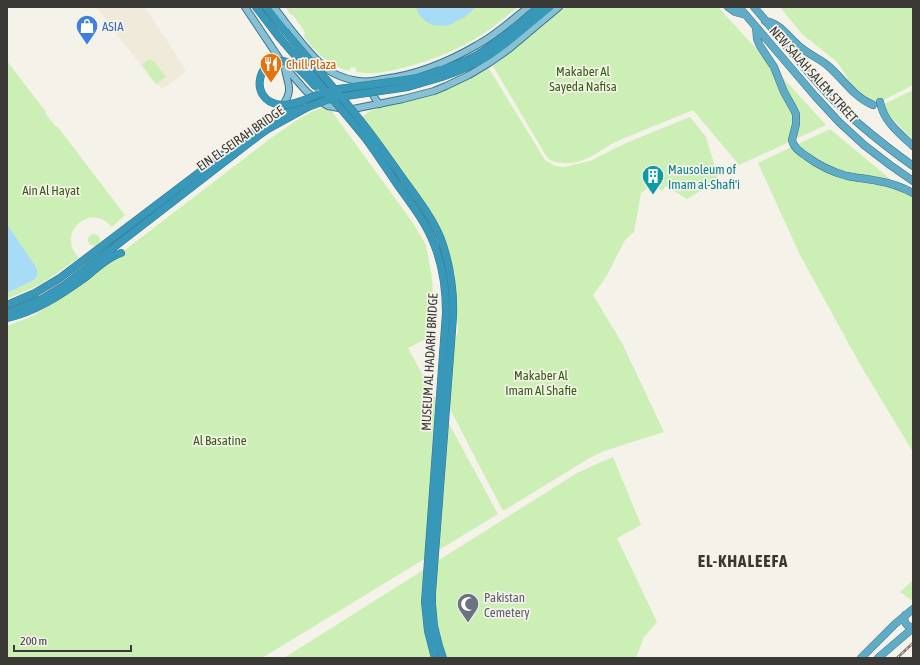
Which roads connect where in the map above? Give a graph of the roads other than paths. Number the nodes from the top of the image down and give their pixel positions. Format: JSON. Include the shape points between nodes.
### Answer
{"nodes":[{"id":1,"x":245,"y":7,"type":"edge"},
{"id":2,"x":256,"y":7,"type":"edge"},
{"id":3,"x":266,"y":7,"type":"edge"},
{"id":4,"x":274,"y":7,"type":"edge"},
{"id":5,"x":528,"y":7,"type":"edge"},
{"id":6,"x":539,"y":7,"type":"edge"},
{"id":7,"x":550,"y":7,"type":"edge"},
{"id":8,"x":559,"y":7,"type":"edge"},
{"id":9,"x":728,"y":7,"type":"edge"},
{"id":10,"x":739,"y":7,"type":"edge"},
{"id":11,"x":755,"y":8,"type":"edge"},
{"id":12,"x":746,"y":15,"type":"junction"},
{"id":13,"x":765,"y":21,"type":"junction"},
{"id":14,"x":756,"y":27,"type":"junction"},
{"id":15,"x":285,"y":67,"type":"junction"},
{"id":16,"x":325,"y":68,"type":"junction"},
{"id":17,"x":424,"y":70,"type":"junction"},
{"id":18,"x":373,"y":81,"type":"junction"},
{"id":19,"x":300,"y":85,"type":"junction"},
{"id":20,"x":434,"y":90,"type":"junction"},
{"id":21,"x":306,"y":100,"type":"junction"},
{"id":22,"x":336,"y":104,"type":"junction"},
{"id":23,"x":380,"y":104,"type":"junction"},
{"id":24,"x":272,"y":117,"type":"dead end"},
{"id":25,"x":913,"y":146,"type":"edge"},
{"id":26,"x":913,"y":166,"type":"edge"},
{"id":27,"x":913,"y":181,"type":"edge"},
{"id":28,"x":913,"y":193,"type":"edge"},
{"id":29,"x":122,"y":253,"type":"dead end"},
{"id":30,"x":7,"y":305,"type":"edge"},
{"id":31,"x":7,"y":314,"type":"edge"},
{"id":32,"x":7,"y":318,"type":"edge"},
{"id":33,"x":913,"y":609,"type":"edge"},
{"id":34,"x":906,"y":615,"type":"junction"},
{"id":35,"x":891,"y":628,"type":"junction"},
{"id":36,"x":913,"y":628,"type":"edge"},
{"id":37,"x":899,"y":641,"type":"junction"},
{"id":38,"x":435,"y":658,"type":"edge"},
{"id":39,"x":443,"y":658,"type":"edge"},
{"id":40,"x":861,"y":658,"type":"edge"},
{"id":41,"x":878,"y":658,"type":"edge"}],
"edges":[{"from":1,"to":15,"type":"main road"},
{"from":2,"to":22,"type":"highway","name":"MUSEUM AL HADARH BRIDGE","bridge":true},
{"from":3,"to":39,"type":"highway","name":"MUSEUM AL HADARH BRIDGE","bridge":true,"via":[[363,124],[408,186],[433,223],[448,264],[453,290],[453,317],[432,604],[434,626]]},
{"from":4,"to":16,"type":"main road"},
{"from":5,"to":17,"type":"main road","via":[[478,45]]},
{"from":6,"to":21,"type":"highway","name":"EIN EL SEIRAH BRIDGE","bridge":true,"via":[[497,42],[452,66],[417,78],[343,88]]},
{"from":7,"to":31,"type":"highway","name":"EIN EL SEIRAH BRIDGE","bridge":true,"via":[[502,46],[480,61],[455,72],[408,87],[329,99],[288,118],[249,143],[65,285],[42,299]]},
{"from":8,"to":20,"type":"main road","via":[[489,63]]},
{"from":9,"to":12,"type":"highway"},
{"from":10,"to":12,"type":"highway","name":"NEW SALAH SALEM STREET"},
{"from":11,"to":13,"type":"highway","name":"NEW SALAH SALEM STREET"},
{"from":12,"to":14,"type":"highway","name":"NEW SALAH SALEM STREET"},
{"from":13,"to":25,"type":"highway","via":[[778,26],[803,50],[822,61],[857,96],[876,104],[888,122]]},
{"from":13,"to":26,"type":"highway","name":"NEW SALAH SALEM STREET","via":[[835,102],[873,136]]},
{"from":14,"to":27,"type":"highway","name":"NEW SALAH SALEM STREET","via":[[815,96],[854,136]]},
{"from":14,"to":28,"type":"highway","via":[[760,46],[774,67],[795,111],[792,142],[797,149],[835,172],[890,184]]},
{"from":15,"to":19,"type":"main road"},
{"from":15,"to":24,"type":"main road","via":[[288,94],[279,111]]},
{"from":16,"to":18,"type":"main road","via":[[350,80]]},
{"from":16,"to":19,"type":"main road","via":[[314,66],[306,70],[301,76]]},
{"from":17,"to":18,"type":"main road"},
{"from":17,"to":20,"type":"main road","via":[[434,80]]},
{"from":18,"to":23,"type":"main road","via":[[372,93]]},
{"from":19,"to":23,"type":"main road","via":[[328,106],[353,109]]},
{"from":20,"to":23,"type":"main road"},
{"from":21,"to":22,"type":"highway","bridge":true,"via":[[286,105],[269,101],[260,88],[259,79],[263,71],[269,64],[277,61],[290,63]]},
{"from":21,"to":30,"type":"highway","name":"EIN EL SEIRAH BRIDGE","bridge":true,"via":[[246,137],[60,278],[35,293]]},
{"from":22,"to":38,"type":"highway","name":"MUSEUM AL HADARH BRIDGE","bridge":true,"via":[[374,151],[423,221],[437,252],[444,278],[445,322],[425,597],[428,631]]},
{"from":29,"to":32,"type":"highway","via":[[110,258],[72,286],[35,308]]},
{"from":33,"to":34,"type":"highway"},
{"from":34,"to":35,"type":"highway"},
{"from":34,"to":36,"type":"highway","via":[[906,624]]},
{"from":35,"to":37,"type":"highway","via":[[898,633]]},
{"from":35,"to":40,"type":"highway"},
{"from":36,"to":37,"type":"highway"},
{"from":37,"to":41,"type":"highway"}]}
